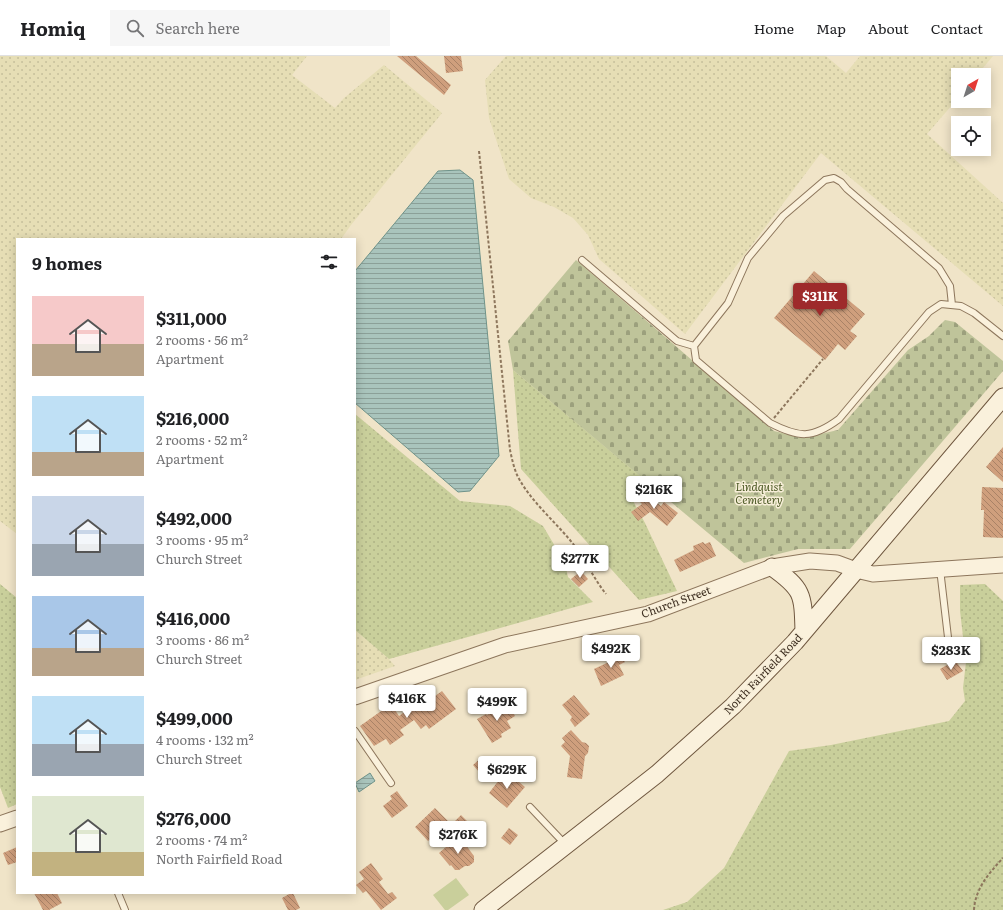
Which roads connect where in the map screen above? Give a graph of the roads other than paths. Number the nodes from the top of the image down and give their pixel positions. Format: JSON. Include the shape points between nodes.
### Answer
{"nodes":[{"id":1,"x":582,"y":260,"type":"dead end"},
{"id":2,"x":952,"y":305,"type":"junction"},
{"id":3,"x":1003,"y":336,"type":"edge"},
{"id":4,"x":694,"y":346,"type":"junction"},
{"id":5,"x":1003,"y":397,"type":"edge"},
{"id":6,"x":1003,"y":565,"type":"edge"},
{"id":7,"x":772,"y":567,"type":"junction"},
{"id":8,"x":940,"y":569,"type":"junction"},
{"id":9,"x":856,"y":570,"type":"junction"},
{"id":10,"x":804,"y":631,"type":"junction"},
{"id":11,"x":951,"y":663,"type":"dead end"},
{"id":12,"x":356,"y":697,"type":"edge"},
{"id":13,"x":356,"y":732,"type":"edge"},
{"id":14,"x":391,"y":783,"type":"dead end"},
{"id":15,"x":530,"y":807,"type":"dead end"},
{"id":16,"x":16,"y":818,"type":"edge"},
{"id":17,"x":0,"y":824,"type":"edge"},
{"id":18,"x":566,"y":845,"type":"junction"},
{"id":19,"x":118,"y":894,"type":"edge"},
{"id":20,"x":125,"y":910,"type":"edge"},
{"id":21,"x":483,"y":910,"type":"edge"}],
"edges":[{"from":1,"to":4,"type":"lane","via":[[677,341]]},
{"from":2,"to":3,"type":"lane","via":[[961,306],[974,313]]},
{"from":2,"to":4,"type":"lane","via":[[941,304],[929,312],[839,419],[825,429],[809,434],[784,431],[770,423],[696,360]]},
{"from":2,"to":4,"type":"lane","via":[[950,286],[938,268],[834,178],[825,180],[783,216],[748,258],[728,303]]},
{"from":5,"to":9,"type":"main road","name":"North Fairfield Road"},
{"from":6,"to":8,"type":"street","name":"Church Street"},
{"from":7,"to":9,"type":"street","name":"Church Street","via":[[810,560],[837,563]]},
{"from":7,"to":10,"type":"main road","via":[[796,586],[804,603]]},
{"from":7,"to":12,"type":"street","name":"Church Street","via":[[648,614],[505,645]]},
{"from":8,"to":9,"type":"street","name":"Church Street","via":[[873,574]]},
{"from":8,"to":11,"type":"lane"},
{"from":9,"to":10,"type":"main road","name":"North Fairfield Road"},
{"from":10,"to":18,"type":"main road","name":"North Fairfield Road","via":[[733,706],[657,774]]},
{"from":13,"to":14,"type":"lane"},
{"from":15,"to":18,"type":"lane"},
{"from":16,"to":17,"type":"street"},
{"from":18,"to":21,"type":"main road","name":"North Fairfield Road"},
{"from":19,"to":20,"type":"lane"}]}
